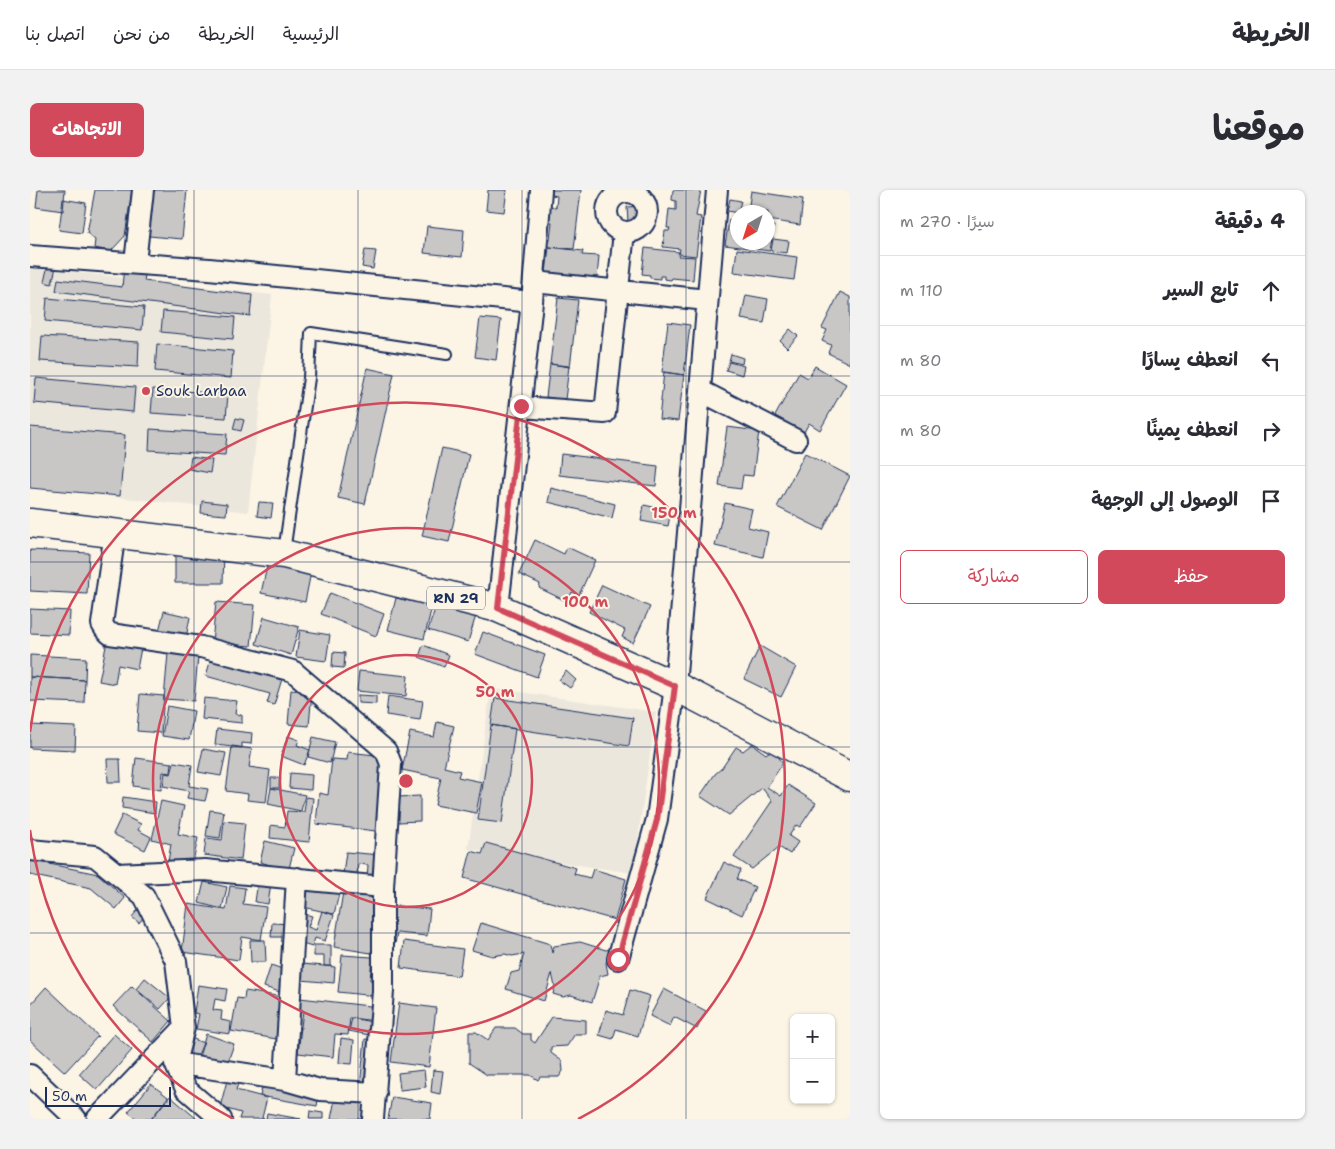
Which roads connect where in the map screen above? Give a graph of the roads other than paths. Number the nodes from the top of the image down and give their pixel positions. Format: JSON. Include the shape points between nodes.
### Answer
{"nodes":[{"id":1,"x":143,"y":190,"type":"edge"},
{"id":2,"x":541,"y":190,"type":"edge"},
{"id":3,"x":717,"y":190,"type":"edge"},
{"id":4,"x":628,"y":191,"type":"edge"},
{"id":5,"x":624,"y":232,"type":"junction"},
{"id":6,"x":30,"y":256,"type":"edge"},
{"id":7,"x":135,"y":263,"type":"junction"},
{"id":8,"x":534,"y":282,"type":"junction"},
{"id":9,"x":618,"y":291,"type":"junction"},
{"id":10,"x":708,"y":300,"type":"junction"},
{"id":11,"x":532,"y":302,"type":"junction"},
{"id":12,"x":447,"y":354,"type":"dead end"},
{"id":13,"x":701,"y":391,"type":"junction"},
{"id":14,"x":521,"y":406,"type":"junction"},
{"id":15,"x":796,"y":440,"type":"dead end"},
{"id":16,"x":30,"y":523,"type":"edge"},
{"id":17,"x":115,"y":532,"type":"junction"},
{"id":18,"x":284,"y":554,"type":"junction"},
{"id":19,"x":498,"y":608,"type":"junction"},
{"id":20,"x":675,"y":686,"type":"junction"},
{"id":21,"x":850,"y":777,"type":"edge"},
{"id":22,"x":30,"y":850,"type":"edge"},
{"id":23,"x":117,"y":874,"type":"junction"},
{"id":24,"x":298,"y":878,"type":"junction"},
{"id":25,"x":383,"y":887,"type":"junction"},
{"id":26,"x":618,"y":959,"type":"dead end"},
{"id":27,"x":184,"y":1028,"type":"junction"},
{"id":28,"x":175,"y":1063,"type":"junction"},
{"id":29,"x":30,"y":1075,"type":"edge"},
{"id":30,"x":285,"y":1080,"type":"junction"},
{"id":31,"x":376,"y":1093,"type":"junction"},
{"id":32,"x":76,"y":1119,"type":"edge"},
{"id":33,"x":96,"y":1119,"type":"edge"},
{"id":34,"x":221,"y":1119,"type":"edge"},
{"id":35,"x":373,"y":1119,"type":"edge"}],
"edges":[{"from":1,"to":7,"type":"street"},
{"from":2,"to":8,"type":"street"},
{"from":3,"to":10,"type":"street"},
{"from":4,"to":5,"type":"street","via":[[617,194],[607,211],[610,224]]},
{"from":4,"to":5,"type":"street","via":[[642,198],[648,217],[640,229]]},
{"from":5,"to":9,"type":"street"},
{"from":6,"to":7,"type":"street"},
{"from":7,"to":11,"type":"street"},
{"from":8,"to":9,"type":"street"},
{"from":8,"to":11,"type":"street"},
{"from":9,"to":10,"type":"street"},
{"from":9,"to":14,"type":"street","via":[[604,413]]},
{"from":10,"to":13,"type":"street"},
{"from":11,"to":14,"type":"street"},
{"from":12,"to":18,"type":"lane","via":[[311,333],[309,378]]},
{"from":13,"to":15,"type":"street"},
{"from":13,"to":20,"type":"street"},
{"from":14,"to":19,"type":"street"},
{"from":16,"to":17,"type":"main road","number":"RN 29"},
{"from":17,"to":18,"type":"main road","number":"RN 29"},
{"from":17,"to":25,"type":"street","via":[[102,624],[105,630],[110,634],[201,646],[293,671],[386,751],[391,764]]},
{"from":18,"to":19,"type":"main road","number":"RN 29"},
{"from":19,"to":20,"type":"main road","number":"RN 29"},
{"from":20,"to":21,"type":"main road","number":"RN 29"},
{"from":20,"to":26,"type":"street","via":[[657,820]]},
{"from":22,"to":23,"type":"street","via":[[95,856]]},
{"from":23,"to":24,"type":"street","via":[[205,870]]},
{"from":23,"to":27,"type":"street","via":[[144,896],[176,961]]},
{"from":24,"to":25,"type":"street"},
{"from":24,"to":30,"type":"street"},
{"from":25,"to":31,"type":"street","via":[[383,991]]},
{"from":27,"to":28,"type":"street"},
{"from":27,"to":33,"type":"street"},
{"from":28,"to":30,"type":"street"},
{"from":28,"to":34,"type":"street","via":[[186,1089]]},
{"from":29,"to":32,"type":"street"},
{"from":30,"to":31,"type":"street","via":[[320,1090]]},
{"from":31,"to":35,"type":"street"}]}
